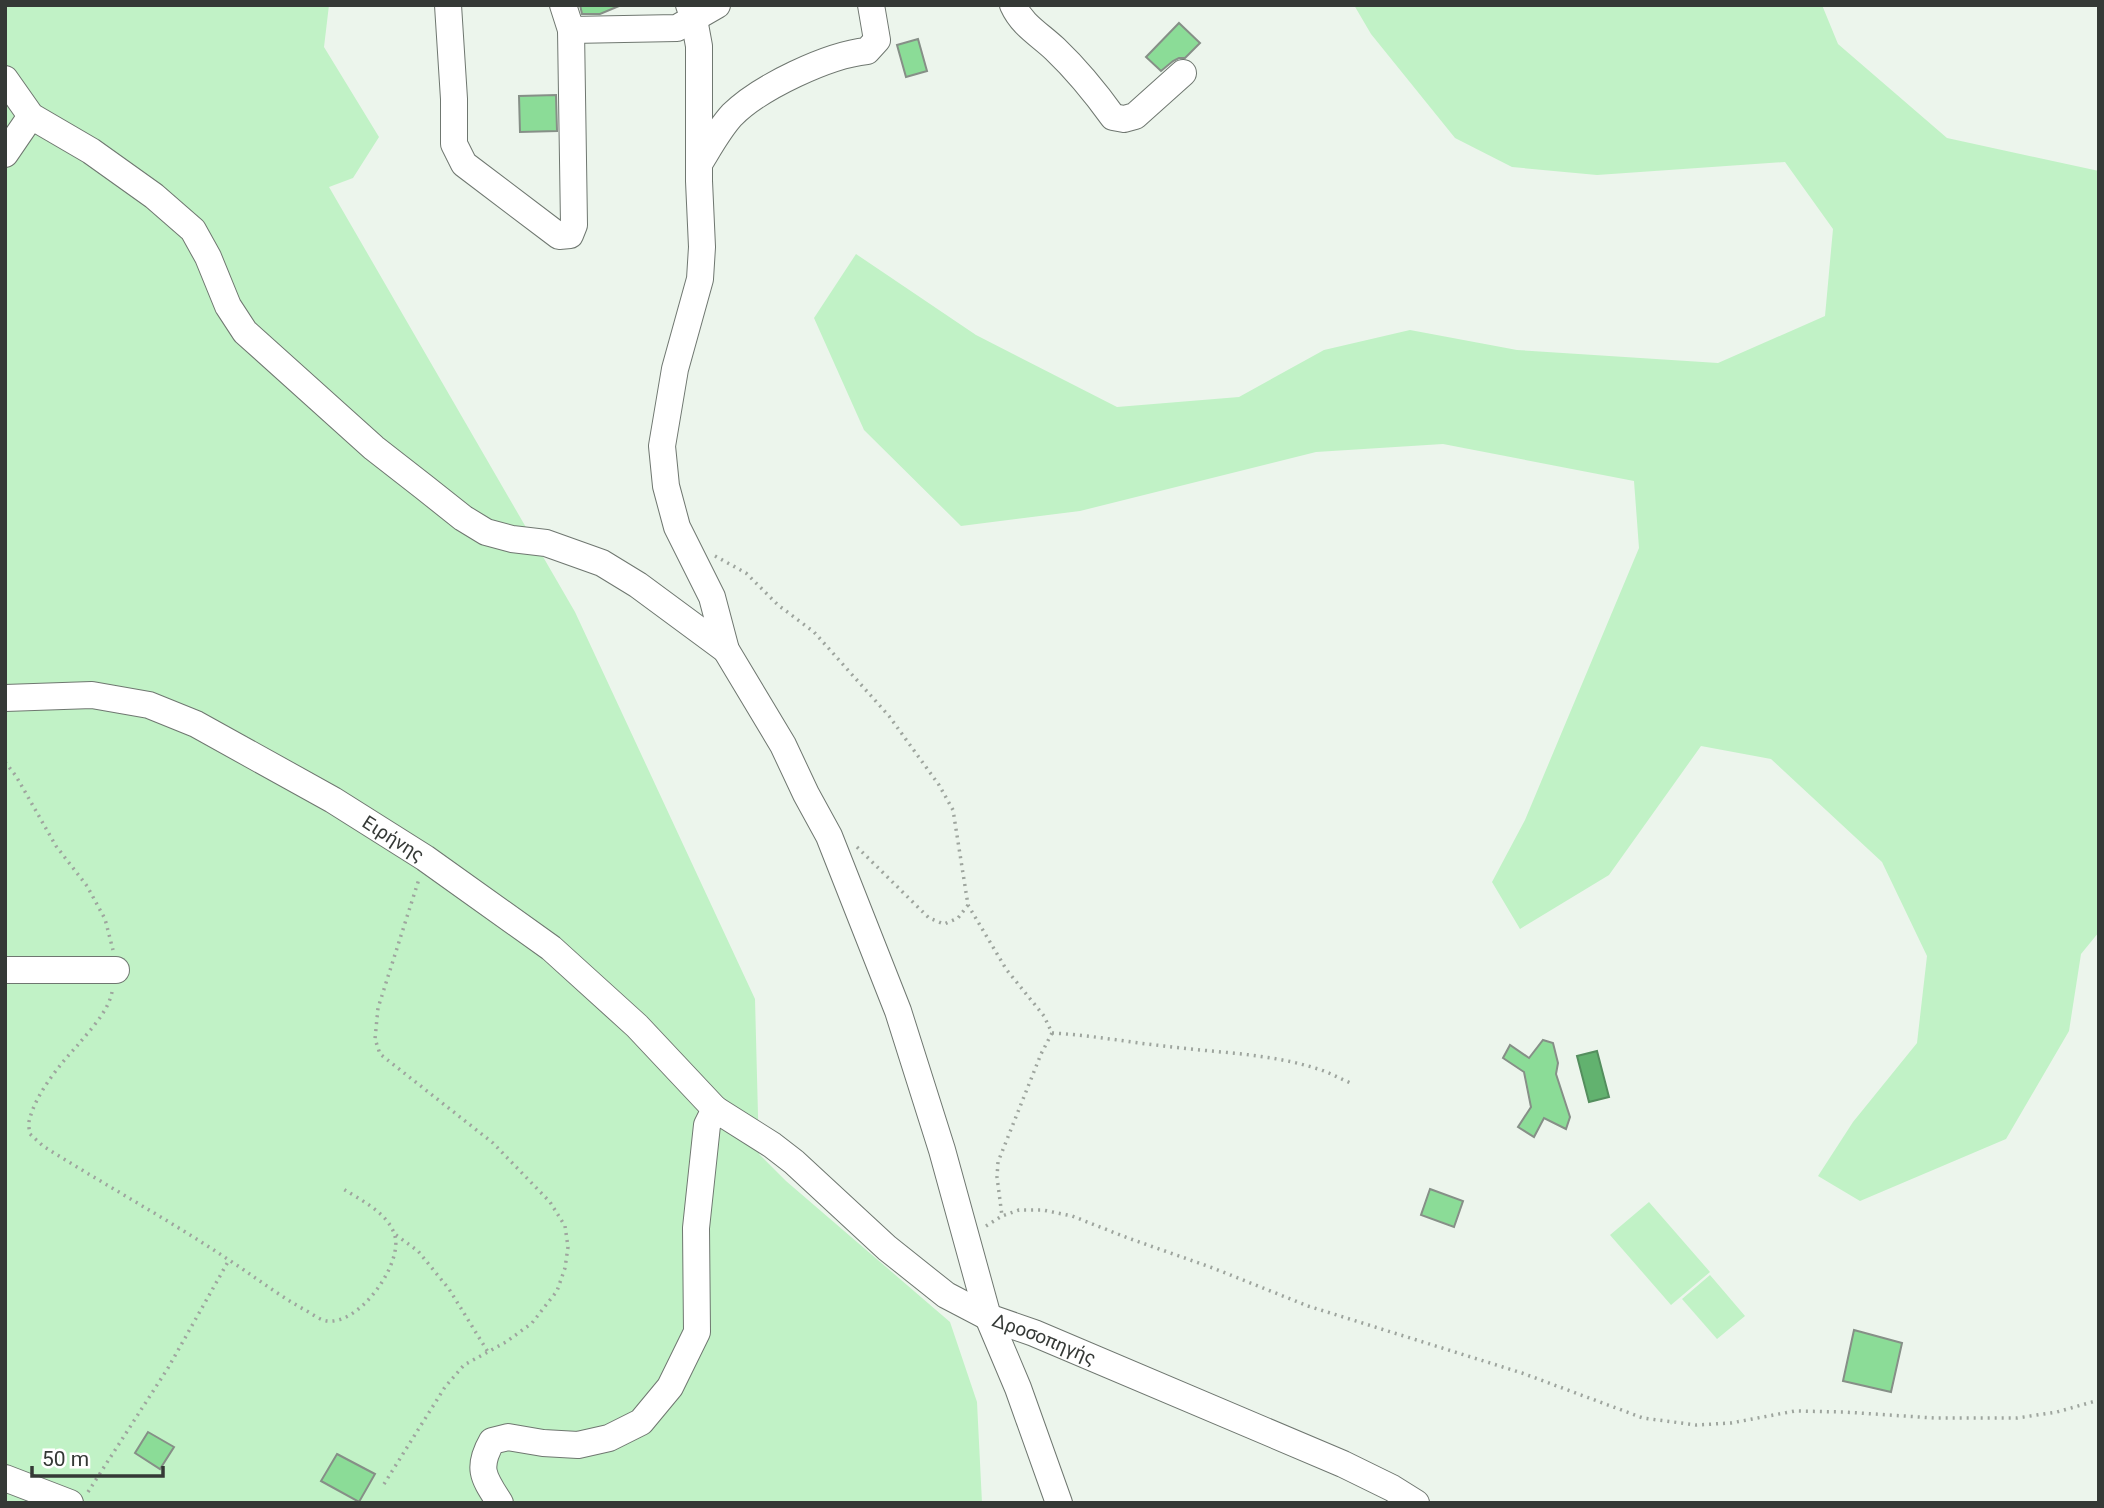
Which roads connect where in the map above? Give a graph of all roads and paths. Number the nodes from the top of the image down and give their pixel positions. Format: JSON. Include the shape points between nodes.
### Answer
{"nodes":[{"id":1,"x":448,"y":5,"type":"edge"},
{"id":2,"x":871,"y":5,"type":"edge"},
{"id":3,"x":1013,"y":5,"type":"edge"},
{"id":4,"x":700,"y":10,"type":"edge"},
{"id":5,"x":567,"y":18,"type":"edge"},
{"id":6,"x":1183,"y":73,"type":"dead end"},
{"id":7,"x":5,"y":79,"type":"edge"},
{"id":8,"x":32,"y":116,"type":"junction"},
{"id":9,"x":5,"y":154,"type":"edge"},
{"id":10,"x":699,"y":164,"type":"junction"},
{"id":11,"x":686,"y":548,"type":"junction"},
{"id":12,"x":726,"y":650,"type":"junction"},
{"id":13,"x":5,"y":698,"type":"edge"},
{"id":14,"x":5,"y":762,"type":"edge"},
{"id":15,"x":854,"y":844,"type":"dead end"},
{"id":16,"x":425,"y":858,"type":"junction"},
{"id":17,"x":968,"y":905,"type":"junction"},
{"id":18,"x":5,"y":970,"type":"edge"},
{"id":19,"x":116,"y":970,"type":"junction"},
{"id":20,"x":1052,"y":1033,"type":"junction"},
{"id":21,"x":1353,"y":1084,"type":"dead end"},
{"id":22,"x":715,"y":1109,"type":"junction"},
{"id":23,"x":343,"y":1189,"type":"dead end"},
{"id":24,"x":1002,"y":1216,"type":"junction"},
{"id":25,"x":396,"y":1235,"type":"junction"},
{"id":26,"x":967,"y":1240,"type":"junction"},
{"id":27,"x":229,"y":1260,"type":"junction"},
{"id":28,"x":988,"y":1317,"type":"junction"},
{"id":29,"x":488,"y":1353,"type":"junction"},
{"id":30,"x":2099,"y":1400,"type":"edge"},
{"id":31,"x":5,"y":1478,"type":"edge"},
{"id":32,"x":384,"y":1484,"type":"dead end"},
{"id":33,"x":78,"y":1499,"type":"edge"},
{"id":34,"x":500,"y":1503,"type":"edge"},
{"id":35,"x":1059,"y":1503,"type":"edge"},
{"id":36,"x":1416,"y":1503,"type":"edge"}],
"edges":[{"from":1,"to":5,"type":"street","via":[[454,144],[464,164],[559,236],[570,235],[574,225]]},
{"from":2,"to":10,"type":"street","via":[[877,40],[867,51],[828,62],[754,96],[731,117]]},
{"from":3,"to":6,"type":"street","via":[[1019,18],[1086,80],[1113,117],[1135,116]]},
{"from":4,"to":5,"type":"street","via":[[677,28]]},
{"from":4,"to":10,"type":"street"},
{"from":7,"to":8,"type":"street"},
{"from":8,"to":9,"type":"street"},
{"from":8,"to":12,"type":"street","via":[[91,151],[192,230],[245,332],[374,448],[463,518],[486,532],[546,543],[602,563]]},
{"from":10,"to":11,"type":"street","via":[[700,279],[674,369],[662,446],[666,486]]},
{"from":11,"to":12,"type":"street","via":[[712,597]]},
{"from":11,"to":17,"type":"path","via":[[718,557],[746,573],[814,632],[889,716],[953,810]]},
{"from":12,"to":26,"type":"street","via":[[783,745],[829,836],[898,1011]]},
{"from":13,"to":16,"type":"street","name":"Ειρήνης","via":[[92,695],[149,705],[196,724],[333,800]]},
{"from":14,"to":19,"type":"path","via":[[105,919]]},
{"from":15,"to":17,"type":"path","via":[[929,918],[944,924],[958,918]]},
{"from":16,"to":22,"type":"street","name":"Ειρήνης","via":[[551,948],[637,1026]]},
{"from":16,"to":29,"type":"path","via":[[378,1008],[375,1039],[380,1054],[494,1143],[550,1202],[565,1226],[568,1247],[565,1268],[549,1302],[532,1323]]},
{"from":17,"to":20,"type":"path"},
{"from":18,"to":19,"type":"street"},
{"from":19,"to":27,"type":"path","via":[[111,998],[95,1026],[39,1097],[29,1120],[30,1134]]},
{"from":20,"to":21,"type":"path","via":[[1249,1054],[1324,1071]]},
{"from":20,"to":24,"type":"path","via":[[998,1162]]},
{"from":22,"to":28,"type":"street","name":"Δροσοπηγής","via":[[794,1162],[946,1295]]},
{"from":22,"to":34,"type":"street","via":[[707,1125],[696,1228],[696,1332],[670,1387],[641,1422],[608,1438],[578,1445],[508,1437],[492,1441],[482,1468]]},
{"from":23,"to":25,"type":"path","via":[[387,1220]]},
{"from":24,"to":26,"type":"path"},
{"from":24,"to":30,"type":"path","via":[[1018,1210],[1043,1210],[1072,1216],[1308,1306],[1522,1373],[1643,1418],[1696,1425],[1795,1411],[1934,1419],[2017,1418]]},
{"from":25,"to":27,"type":"path","via":[[395,1256],[385,1278],[364,1305],[342,1321],[324,1321]]},
{"from":25,"to":29,"type":"path","via":[[418,1251],[449,1289]]},
{"from":26,"to":28,"type":"street"},
{"from":27,"to":33,"type":"path","via":[[168,1368]]},
{"from":28,"to":35,"type":"street"},
{"from":28,"to":36,"type":"street","name":"Δροσοπηγής","via":[[1270,1433]]},
{"from":29,"to":32,"type":"path","via":[[464,1365],[445,1387]]},
{"from":31,"to":33,"type":"street"}]}
